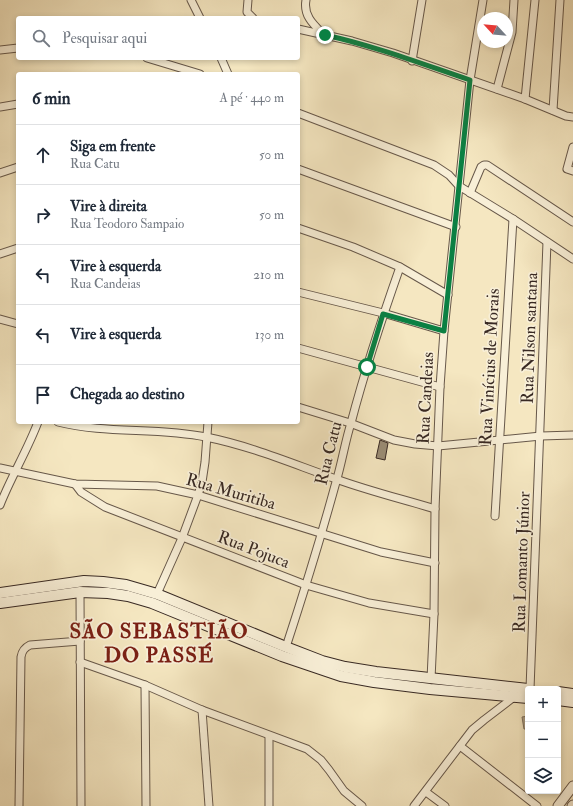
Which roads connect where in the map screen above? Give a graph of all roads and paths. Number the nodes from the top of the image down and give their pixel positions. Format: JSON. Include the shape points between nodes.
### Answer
{"nodes":[{"id":1,"x":190,"y":0,"type":"edge"},
{"id":2,"x":248,"y":0,"type":"edge"},
{"id":3,"x":306,"y":0,"type":"edge"},
{"id":4,"x":422,"y":0,"type":"edge"},
{"id":5,"x":483,"y":0,"type":"edge"},
{"id":6,"x":514,"y":0,"type":"edge"},
{"id":7,"x":535,"y":0,"type":"edge"},
{"id":8,"x":560,"y":0,"type":"edge"},
{"id":9,"x":199,"y":16,"type":"edge"},
{"id":10,"x":251,"y":16,"type":"edge"},
{"id":11,"x":300,"y":29,"type":"edge"},
{"id":12,"x":325,"y":35,"type":"junction"},
{"id":13,"x":16,"y":48,"type":"edge"},
{"id":14,"x":0,"y":50,"type":"edge"},
{"id":15,"x":154,"y":60,"type":"edge"},
{"id":16,"x":222,"y":60,"type":"edge"},
{"id":17,"x":412,"y":61,"type":"junction"},
{"id":18,"x":193,"y":72,"type":"edge"},
{"id":19,"x":227,"y":72,"type":"edge"},
{"id":20,"x":470,"y":80,"type":"junction"},
{"id":21,"x":497,"y":89,"type":"junction"},
{"id":22,"x":525,"y":99,"type":"junction"},
{"id":23,"x":16,"y":104,"type":"edge"},
{"id":24,"x":0,"y":107,"type":"edge"},
{"id":25,"x":553,"y":110,"type":"junction"},
{"id":26,"x":300,"y":114,"type":"edge"},
{"id":27,"x":573,"y":117,"type":"edge"},
{"id":28,"x":573,"y":149,"type":"edge"},
{"id":29,"x":16,"y":168,"type":"edge"},
{"id":30,"x":300,"y":170,"type":"edge"},
{"id":31,"x":573,"y":171,"type":"edge"},
{"id":32,"x":0,"y":173,"type":"edge"},
{"id":33,"x":459,"y":186,"type":"junction"},
{"id":34,"x":470,"y":192,"type":"junction"},
{"id":35,"x":513,"y":219,"type":"junction"},
{"id":36,"x":573,"y":222,"type":"edge"},
{"id":37,"x":456,"y":227,"type":"junction"},
{"id":38,"x":300,"y":229,"type":"edge"},
{"id":39,"x":548,"y":242,"type":"junction"},
{"id":40,"x":16,"y":249,"type":"edge"},
{"id":41,"x":0,"y":254,"type":"edge"},
{"id":42,"x":572,"y":256,"type":"edge"},
{"id":43,"x":400,"y":267,"type":"junction"},
{"id":44,"x":300,"y":293,"type":"edge"},
{"id":45,"x":448,"y":295,"type":"junction"},
{"id":46,"x":383,"y":314,"type":"junction"},
{"id":47,"x":0,"y":319,"type":"edge"},
{"id":48,"x":16,"y":323,"type":"edge"},
{"id":49,"x":444,"y":331,"type":"junction"},
{"id":50,"x":300,"y":349,"type":"edge"},
{"id":51,"x":367,"y":367,"type":"junction"},
{"id":52,"x":440,"y":387,"type":"junction"},
{"id":53,"x":300,"y":408,"type":"edge"},
{"id":54,"x":350,"y":423,"type":"junction"},
{"id":55,"x":37,"y":424,"type":"edge"},
{"id":56,"x":66,"y":424,"type":"edge"},
{"id":57,"x":208,"y":424,"type":"edge"},
{"id":58,"x":541,"y":436,"type":"junction"},
{"id":59,"x":573,"y":436,"type":"edge"},
{"id":60,"x":207,"y":437,"type":"junction"},
{"id":61,"x":500,"y":440,"type":"junction"},
{"id":62,"x":438,"y":446,"type":"junction"},
{"id":63,"x":0,"y":468,"type":"edge"},
{"id":64,"x":15,"y":472,"type":"junction"},
{"id":65,"x":337,"y":480,"type":"junction"},
{"id":66,"x":75,"y":484,"type":"junction"},
{"id":67,"x":198,"y":495,"type":"junction"},
{"id":68,"x":0,"y":505,"type":"edge"},
{"id":69,"x":435,"y":509,"type":"junction"},
{"id":70,"x":495,"y":516,"type":"dead end"},
{"id":71,"x":322,"y":533,"type":"junction"},
{"id":72,"x":182,"y":538,"type":"junction"},
{"id":73,"x":435,"y":563,"type":"junction"},
{"id":74,"x":306,"y":585,"type":"junction"},
{"id":75,"x":80,"y":592,"type":"junction"},
{"id":76,"x":0,"y":593,"type":"edge"},
{"id":77,"x":157,"y":594,"type":"junction"},
{"id":78,"x":0,"y":603,"type":"edge"},
{"id":79,"x":434,"y":614,"type":"junction"},
{"id":80,"x":80,"y":641,"type":"junction"},
{"id":81,"x":286,"y":647,"type":"junction"},
{"id":82,"x":80,"y":662,"type":"junction"},
{"id":83,"x":431,"y":679,"type":"junction"},
{"id":84,"x":145,"y":684,"type":"junction"},
{"id":85,"x":529,"y":686,"type":"edge"},
{"id":86,"x":525,"y":689,"type":"edge"},
{"id":87,"x":561,"y":692,"type":"edge"},
{"id":88,"x":573,"y":694,"type":"edge"},
{"id":89,"x":514,"y":697,"type":"junction"},
{"id":90,"x":525,"y":698,"type":"edge"},
{"id":91,"x":561,"y":700,"type":"edge"},
{"id":92,"x":573,"y":702,"type":"edge"},
{"id":93,"x":202,"y":710,"type":"junction"},
{"id":94,"x":269,"y":736,"type":"junction"},
{"id":95,"x":460,"y":746,"type":"junction"},
{"id":96,"x":573,"y":786,"type":"edge"},
{"id":97,"x":426,"y":792,"type":"junction"},
{"id":98,"x":19,"y":806,"type":"edge"},
{"id":99,"x":81,"y":806,"type":"edge"},
{"id":100,"x":146,"y":806,"type":"edge"},
{"id":101,"x":210,"y":806,"type":"edge"},
{"id":102,"x":269,"y":806,"type":"edge"},
{"id":103,"x":362,"y":806,"type":"edge"},
{"id":104,"x":414,"y":806,"type":"edge"},
{"id":105,"x":445,"y":806,"type":"edge"},
{"id":106,"x":537,"y":806,"type":"edge"},
{"id":107,"x":558,"y":806,"type":"edge"}],
"edges":[{"from":1,"to":9,"type":"street"},
{"from":2,"to":10,"type":"street","via":[[247,12]]},
{"from":3,"to":12,"type":"street","via":[[307,15]]},
{"from":4,"to":17,"type":"street"},
{"from":5,"to":20,"type":"street","name":"Rua Candeias"},
{"from":6,"to":21,"type":"street","via":[[512,32]]},
{"from":7,"to":22,"type":"street"},
{"from":8,"to":25,"type":"street"},
{"from":11,"to":12,"type":"street"},
{"from":12,"to":17,"type":"street","via":[[393,53]]},
{"from":13,"to":14,"type":"street"},
{"from":15,"to":18,"type":"street"},
{"from":16,"to":19,"type":"street"},
{"from":17,"to":20,"type":"street"},
{"from":20,"to":21,"type":"street"},
{"from":20,"to":33,"type":"street","name":"Rua Candeias"},
{"from":21,"to":22,"type":"street"},
{"from":22,"to":25,"type":"street"},
{"from":23,"to":24,"type":"street"},
{"from":25,"to":27,"type":"street"},
{"from":26,"to":33,"type":"street","via":[[434,165]]},
{"from":28,"to":31,"type":"street","via":[[567,169]]},
{"from":29,"to":32,"type":"street"},
{"from":30,"to":37,"type":"street"},
{"from":33,"to":34,"type":"street"},
{"from":33,"to":37,"type":"street","name":"Rua Candeias"},
{"from":34,"to":35,"type":"street"},
{"from":34,"to":36,"type":"street","via":[[482,167],[487,165]]},
{"from":35,"to":39,"type":"street"},
{"from":35,"to":61,"type":"street","name":"Rua Vinícius de Morais"},
{"from":37,"to":45,"type":"street","name":"Rua Candeias"},
{"from":38,"to":43,"type":"street"},
{"from":39,"to":42,"type":"street"},
{"from":39,"to":58,"type":"street","name":"Rua Nilson santana"},
{"from":40,"to":41,"type":"street"},
{"from":43,"to":45,"type":"street"},
{"from":43,"to":46,"type":"street","name":"Rua Catu"},
{"from":44,"to":46,"type":"street"},
{"from":45,"to":49,"type":"street","name":"Rua Candeias"},
{"from":46,"to":49,"type":"street"},
{"from":46,"to":51,"type":"street","name":"Rua Catu"},
{"from":47,"to":48,"type":"street"},
{"from":49,"to":52,"type":"street","name":"Rua Candeias"},
{"from":50,"to":51,"type":"street"},
{"from":51,"to":52,"type":"street"},
{"from":51,"to":54,"type":"street","name":"Rua Catu"},
{"from":52,"to":62,"type":"street","name":"Rua Candeias"},
{"from":53,"to":54,"type":"street"},
{"from":54,"to":62,"type":"street","via":[[394,440]]},
{"from":54,"to":65,"type":"street","name":"Rua Catu"},
{"from":55,"to":64,"type":"street"},
{"from":56,"to":60,"type":"street","via":[[186,433]]},
{"from":57,"to":60,"type":"street"},
{"from":58,"to":59,"type":"street"},
{"from":58,"to":61,"type":"street"},
{"from":58,"to":85,"type":"street","name":"Rua Lomanto Júnior"},
{"from":60,"to":65,"type":"street","via":[[288,461]]},
{"from":60,"to":67,"type":"street"},
{"from":61,"to":62,"type":"street"},
{"from":61,"to":70,"type":"street","name":"Rua Vinícius de Morais"},
{"from":62,"to":69,"type":"street","name":"Rua Candeias"},
{"from":63,"to":64,"type":"street","name":"Rua Muritiba"},
{"from":64,"to":66,"type":"street","name":"Rua Muritiba"},
{"from":64,"to":68,"type":"street"},
{"from":65,"to":69,"type":"street"},
{"from":65,"to":71,"type":"street","name":"Rua Catu"},
{"from":66,"to":67,"type":"street","name":"Rua Muritiba","via":[[157,486]]},
{"from":66,"to":72,"type":"street","name":"Rua Pojuca","via":[[81,492],[104,507]]},
{"from":67,"to":71,"type":"street","name":"Rua Muritiba"},
{"from":67,"to":72,"type":"street"},
{"from":69,"to":73,"type":"street","name":"Rua Candeias"},
{"from":71,"to":73,"type":"street","name":"Rua Muritiba","via":[[381,552]]},
{"from":71,"to":74,"type":"street","name":"Rua Catu"},
{"from":72,"to":74,"type":"street","name":"Rua Pojuca"},
{"from":72,"to":77,"type":"street"},
{"from":73,"to":79,"type":"street","name":"Rua Candeias"},
{"from":74,"to":79,"type":"street","name":"Rua Pojuca","via":[[369,604]]},
{"from":74,"to":81,"type":"street","name":"Rua Catu"},
{"from":75,"to":78,"type":"main road"},
{"from":75,"to":80,"type":"street"},
{"from":75,"to":89,"type":"main road","via":[[128,596],[152,603],[282,656],[341,676],[381,683]]},
{"from":76,"to":77,"type":"main road","via":[[84,581],[126,585]]},
{"from":77,"to":81,"type":"main road"},
{"from":79,"to":83,"type":"street","name":"Rua Candeias"},
{"from":80,"to":82,"type":"street"},
{"from":80,"to":98,"type":"street","via":[[30,645],[22,652]]},
{"from":81,"to":83,"type":"main road","via":[[345,668]]},
{"from":82,"to":84,"type":"street"},
{"from":82,"to":99,"type":"street"},
{"from":83,"to":86,"type":"main road"},
{"from":84,"to":93,"type":"street"},
{"from":84,"to":100,"type":"street"},
{"from":87,"to":88,"type":"main road"},
{"from":89,"to":90,"type":"main road"},
{"from":89,"to":95,"type":"street","via":[[472,730]]},
{"from":91,"to":92,"type":"main road"},
{"from":93,"to":94,"type":"street"},
{"from":93,"to":101,"type":"street"},
{"from":94,"to":102,"type":"street"},
{"from":94,"to":103,"type":"street","via":[[307,749],[330,770],[344,791]]},
{"from":95,"to":97,"type":"street"},
{"from":95,"to":106,"type":"street"},
{"from":96,"to":107,"type":"street"},
{"from":97,"to":104,"type":"street"},
{"from":97,"to":105,"type":"street"}]}
